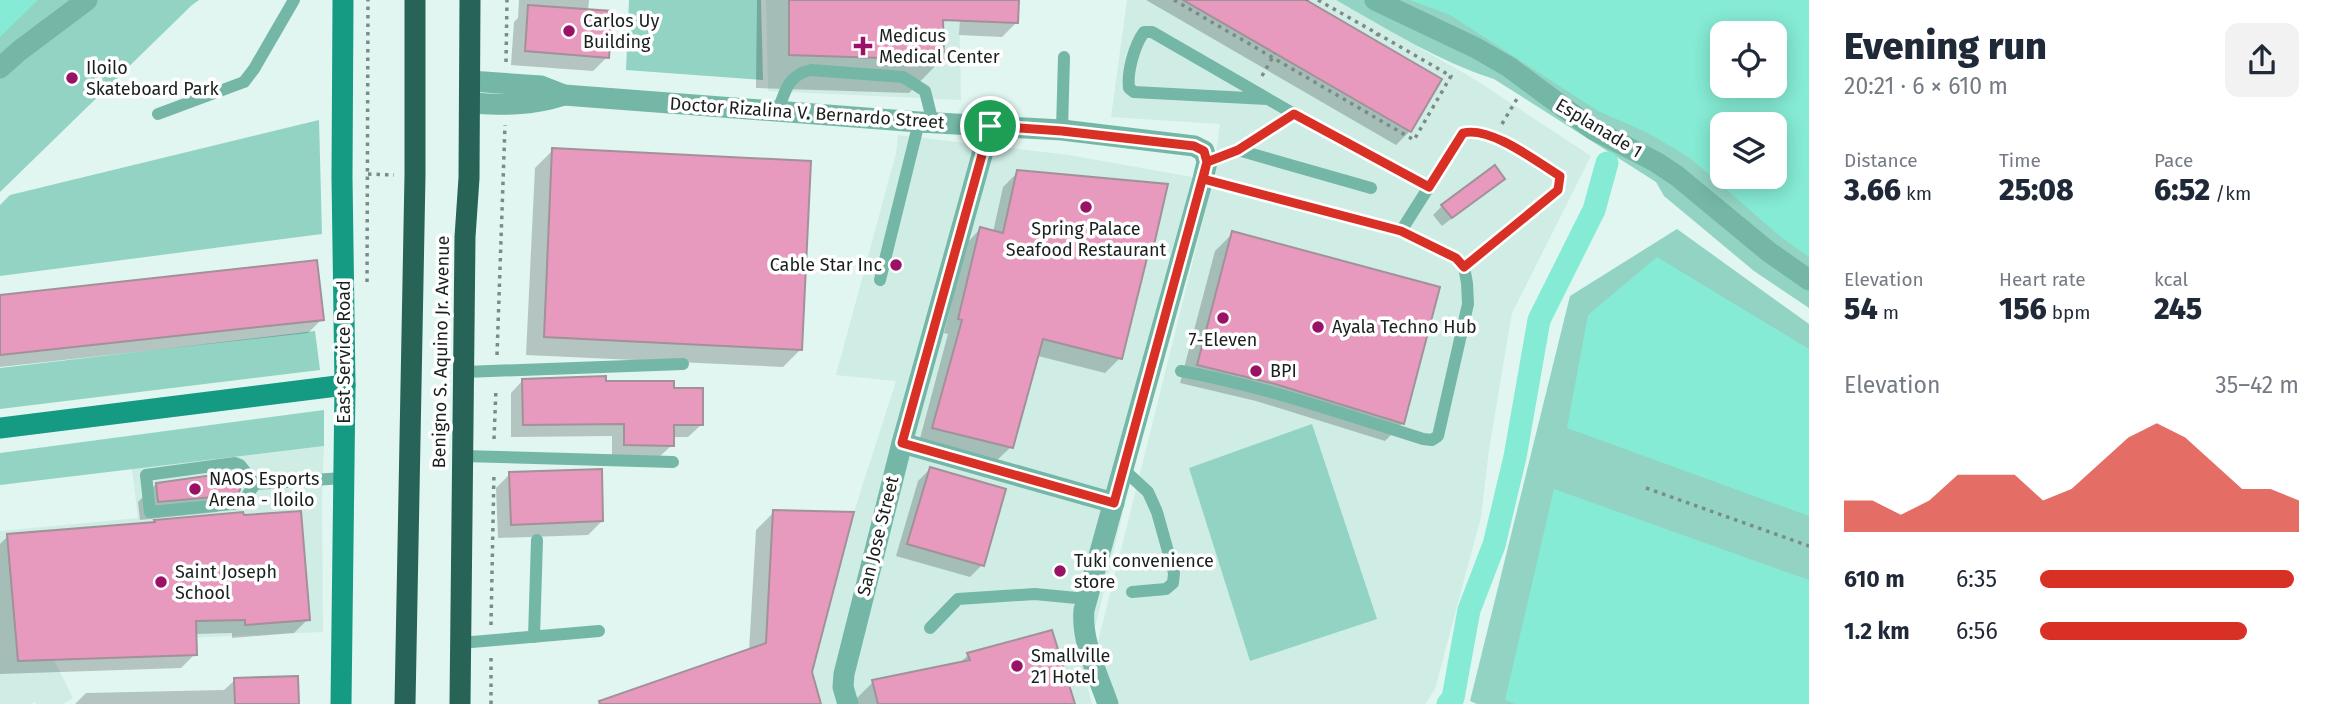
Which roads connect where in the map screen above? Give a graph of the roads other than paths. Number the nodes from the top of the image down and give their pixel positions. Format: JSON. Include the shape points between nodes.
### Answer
{"nodes":[{"id":1,"x":88,"y":0,"type":"edge"},
{"id":2,"x":294,"y":0,"type":"edge"},
{"id":3,"x":343,"y":0,"type":"edge"},
{"id":4,"x":415,"y":0,"type":"edge"},
{"id":5,"x":470,"y":0,"type":"edge"},
{"id":6,"x":1375,"y":0,"type":"edge"},
{"id":7,"x":1064,"y":57,"type":"dead end"},
{"id":8,"x":0,"y":68,"type":"edge"},
{"id":9,"x":470,"y":81,"type":"junction"},
{"id":10,"x":564,"y":95,"type":"junction"},
{"id":11,"x":1267,"y":99,"type":"junction"},
{"id":12,"x":470,"y":103,"type":"junction"},
{"id":13,"x":778,"y":111,"type":"junction"},
{"id":14,"x":158,"y":114,"type":"dead end"},
{"id":15,"x":1294,"y":114,"type":"junction"},
{"id":16,"x":926,"y":122,"type":"junction"},
{"id":17,"x":990,"y":126,"type":"junction"},
{"id":18,"x":1062,"y":131,"type":"junction"},
{"id":19,"x":1238,"y":150,"type":"junction"},
{"id":20,"x":1205,"y":170,"type":"junction"},
{"id":21,"x":1429,"y":187,"type":"junction"},
{"id":22,"x":1371,"y":188,"type":"dead end"},
{"id":23,"x":1401,"y":231,"type":"junction"},
{"id":24,"x":1464,"y":267,"type":"junction"},
{"id":25,"x":880,"y":280,"type":"dead end"},
{"id":26,"x":1809,"y":280,"type":"edge"},
{"id":27,"x":683,"y":364,"type":"dead end"},
{"id":28,"x":464,"y":372,"type":"junction"},
{"id":29,"x":1181,"y":372,"type":"dead end"},
{"id":30,"x":345,"y":385,"type":"junction"},
{"id":31,"x":0,"y":428,"type":"edge"},
{"id":32,"x":902,"y":443,"type":"junction"},
{"id":33,"x":462,"y":456,"type":"junction"},
{"id":34,"x":673,"y":462,"type":"dead end"},
{"id":35,"x":1123,"y":469,"type":"junction"},
{"id":36,"x":343,"y":478,"type":"junction"},
{"id":37,"x":255,"y":484,"type":"junction"},
{"id":38,"x":1114,"y":503,"type":"junction"},
{"id":39,"x":537,"y":540,"type":"dead end"},
{"id":40,"x":1132,"y":592,"type":"dead end"},
{"id":41,"x":1087,"y":599,"type":"junction"},
{"id":42,"x":930,"y":628,"type":"dead end"},
{"id":43,"x":599,"y":631,"type":"dead end"},
{"id":44,"x":534,"y":637,"type":"junction"},
{"id":45,"x":460,"y":643,"type":"junction"},
{"id":46,"x":341,"y":704,"type":"edge"},
{"id":47,"x":404,"y":704,"type":"edge"},
{"id":48,"x":460,"y":704,"type":"edge"},
{"id":49,"x":848,"y":704,"type":"edge"},
{"id":50,"x":1108,"y":704,"type":"edge"}],
"edges":[{"from":1,"to":8,"type":"street"},
{"from":2,"to":14,"type":"lane","via":[[244,82]]},
{"from":3,"to":30,"type":"main road","name":"East Service Road"},
{"from":4,"to":47,"type":"highway","name":"Benigno S. Aquino Jr. Avenue"},
{"from":5,"to":9,"type":"highway","name":"Benigno S. Aquino Jr. Avenue"},
{"from":6,"to":26,"type":"street","name":"Esplanade 1","via":[[1509,67],[1594,130],[1677,176]]},
{"from":7,"to":18,"type":"lane"},
{"from":9,"to":10,"type":"street","name":"Doctor Rizalina V. Bernardo Street","via":[[541,86]]},
{"from":9,"to":12,"type":"highway","name":"Benigno S. Aquino Jr. Avenue"},
{"from":10,"to":12,"type":"street","name":"Doctor Rizalina V. Bernardo Street","via":[[519,105]]},
{"from":10,"to":13,"type":"street","name":"Doctor Rizalina V. Bernardo Street"},
{"from":11,"to":11,"type":"lane","via":[[1134,92],[1128,81],[1138,40],[1144,32],[1152,32]]},
{"from":11,"to":15,"type":"lane"},
{"from":12,"to":28,"type":"highway","name":"Benigno S. Aquino Jr. Avenue"},
{"from":13,"to":16,"type":"street","name":"Doctor Rizalina V. Bernardo Street"},
{"from":13,"to":16,"type":"lane","via":[[786,87],[800,73],[890,76],[903,77],[925,92]]},
{"from":15,"to":19,"type":"lane"},
{"from":15,"to":21,"type":"lane"},
{"from":16,"to":17,"type":"street","name":"Doctor Rizalina V. Bernardo Street"},
{"from":16,"to":25,"type":"lane"},
{"from":17,"to":18,"type":"street","name":"Doctor Rizalina V. Bernardo Street"},
{"from":17,"to":32,"type":"street","name":"San Jose Street"},
{"from":18,"to":20,"type":"street","name":"Doctor Rizalina V. Bernardo Street","via":[[1194,146],[1204,151]]},
{"from":19,"to":20,"type":"lane"},
{"from":19,"to":22,"type":"lane"},
{"from":20,"to":23,"type":"lane"},
{"from":20,"to":35,"type":"street"},
{"from":21,"to":23,"type":"lane"},
{"from":21,"to":24,"type":"lane","via":[[1463,133],[1471,131],[1493,138],[1560,176],[1558,190]]},
{"from":23,"to":24,"type":"lane","via":[[1456,258]]},
{"from":24,"to":29,"type":"lane","via":[[1468,304],[1438,436],[1432,440]]},
{"from":27,"to":28,"type":"lane"},
{"from":28,"to":33,"type":"highway","name":"Benigno S. Aquino Jr. Avenue"},
{"from":30,"to":31,"type":"main road"},
{"from":30,"to":36,"type":"main road","name":"East Service Road"},
{"from":32,"to":38,"type":"street"},
{"from":32,"to":49,"type":"street","name":"San Jose Street","via":[[844,674]]},
{"from":33,"to":34,"type":"lane"},
{"from":33,"to":45,"type":"highway","name":"Benigno S. Aquino Jr. Avenue"},
{"from":35,"to":38,"type":"street"},
{"from":35,"to":40,"type":"lane","via":[[1148,492],[1174,573],[1173,583],[1166,589]]},
{"from":36,"to":37,"type":"lane"},
{"from":36,"to":46,"type":"main road","name":"East Service Road"},
{"from":37,"to":37,"type":"lane","via":[[235,463],[145,478],[153,513],[239,504]]},
{"from":38,"to":41,"type":"street"},
{"from":39,"to":44,"type":"lane"},
{"from":41,"to":42,"type":"lane","via":[[1035,594],[958,599]]},
{"from":41,"to":50,"type":"street","via":[[1083,624]]},
{"from":43,"to":44,"type":"lane"},
{"from":44,"to":45,"type":"lane"},
{"from":45,"to":48,"type":"highway","name":"Benigno S. Aquino Jr. Avenue"}]}
